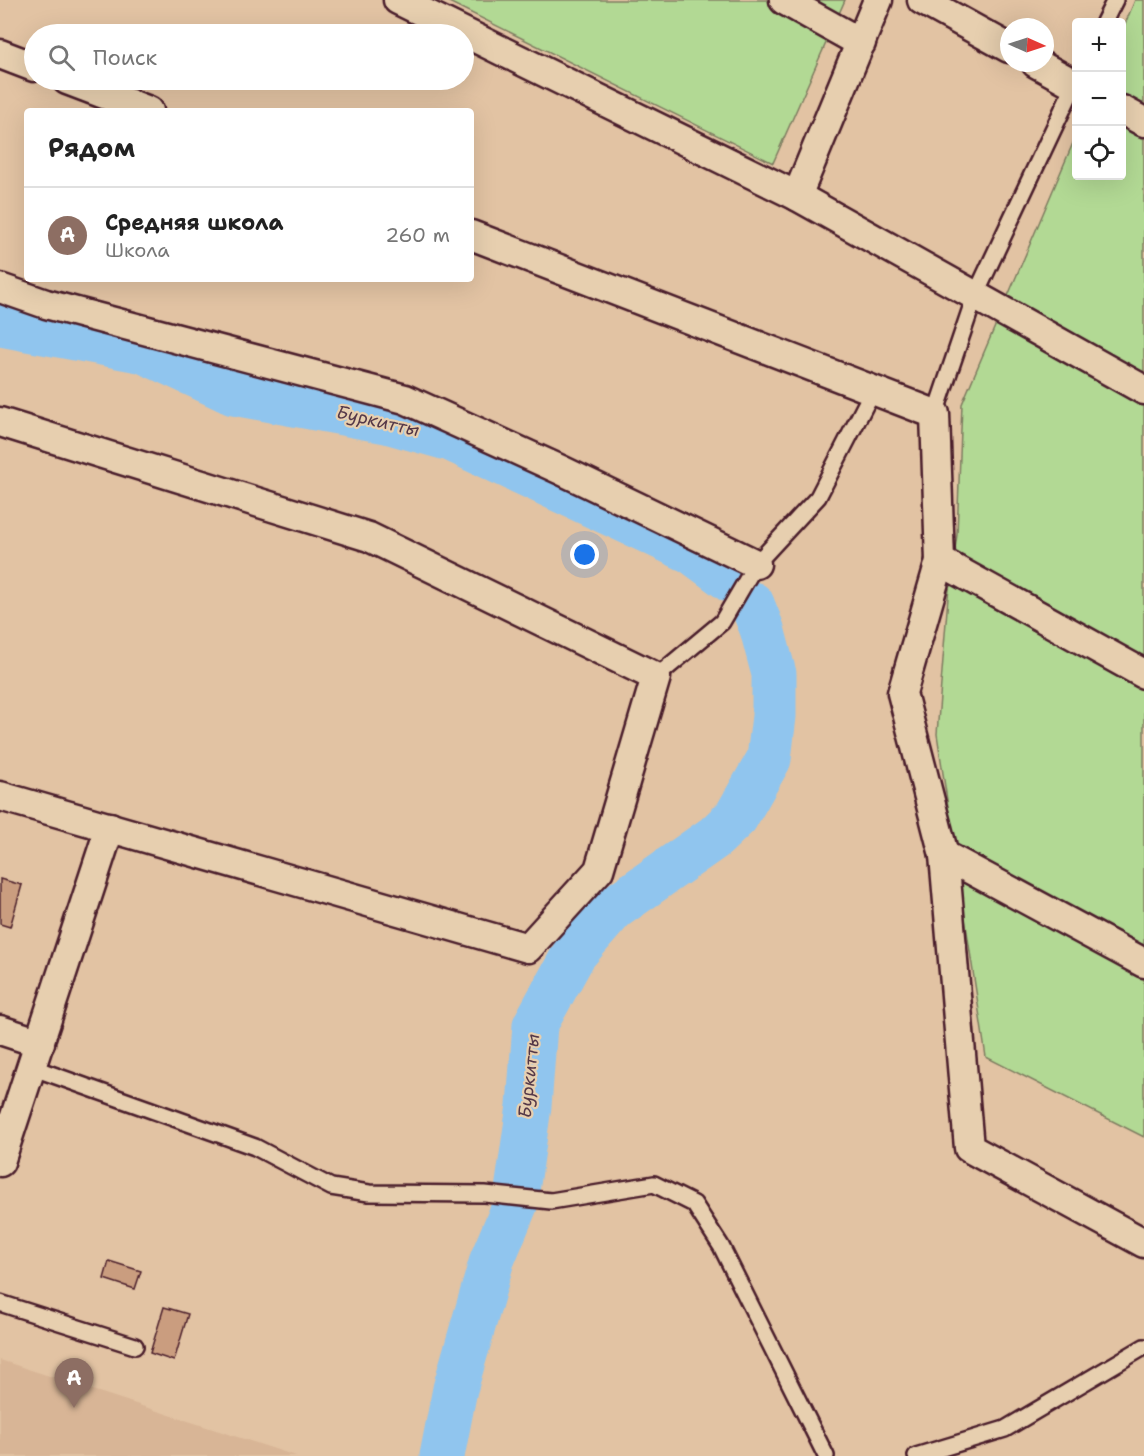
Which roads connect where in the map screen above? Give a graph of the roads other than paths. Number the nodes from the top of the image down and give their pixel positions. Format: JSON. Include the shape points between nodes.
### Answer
{"nodes":[{"id":1,"x":398,"y":0,"type":"edge"},
{"id":2,"x":784,"y":0,"type":"edge"},
{"id":3,"x":878,"y":0,"type":"edge"},
{"id":4,"x":922,"y":0,"type":"edge"},
{"id":5,"x":1115,"y":0,"type":"edge"},
{"id":6,"x":1106,"y":18,"type":"edge"},
{"id":7,"x":447,"y":24,"type":"edge"},
{"id":8,"x":474,"y":37,"type":"edge"},
{"id":9,"x":861,"y":43,"type":"junction"},
{"id":10,"x":1000,"y":43,"type":"edge"},
{"id":11,"x":0,"y":54,"type":"edge"},
{"id":12,"x":24,"y":63,"type":"edge"},
{"id":13,"x":1054,"y":72,"type":"edge"},
{"id":14,"x":1072,"y":81,"type":"edge"},
{"id":15,"x":93,"y":90,"type":"edge"},
{"id":16,"x":1072,"y":91,"type":"edge"},
{"id":17,"x":141,"y":108,"type":"edge"},
{"id":18,"x":1126,"y":112,"type":"edge"},
{"id":19,"x":1144,"y":122,"type":"edge"},
{"id":20,"x":797,"y":196,"type":"junction"},
{"id":21,"x":474,"y":236,"type":"edge"},
{"id":22,"x":0,"y":288,"type":"edge"},
{"id":23,"x":975,"y":296,"type":"junction"},
{"id":24,"x":873,"y":390,"type":"junction"},
{"id":25,"x":1144,"y":390,"type":"edge"},
{"id":26,"x":935,"y":414,"type":"junction"},
{"id":27,"x":0,"y":422,"type":"edge"},
{"id":28,"x":940,"y":561,"type":"junction"},
{"id":29,"x":756,"y":564,"type":"junction"},
{"id":30,"x":1144,"y":674,"type":"edge"},
{"id":31,"x":656,"y":677,"type":"junction"},
{"id":32,"x":0,"y":796,"type":"edge"},
{"id":33,"x":111,"y":828,"type":"junction"},
{"id":34,"x":944,"y":855,"type":"junction"},
{"id":35,"x":1144,"y":963,"type":"edge"},
{"id":36,"x":0,"y":1030,"type":"edge"},
{"id":37,"x":35,"y":1055,"type":"junction"},
{"id":38,"x":0,"y":1162,"type":"edge"},
{"id":39,"x":1144,"y":1243,"type":"edge"},
{"id":40,"x":0,"y":1303,"type":"edge"},
{"id":41,"x":135,"y":1346,"type":"dead end"},
{"id":42,"x":1144,"y":1347,"type":"edge"},
{"id":43,"x":826,"y":1456,"type":"edge"},
{"id":44,"x":916,"y":1456,"type":"edge"}],
"edges":[{"from":1,"to":7,"type":"street"},
{"from":2,"to":9,"type":"street"},
{"from":3,"to":9,"type":"street"},
{"from":4,"to":10,"type":"street"},
{"from":5,"to":6,"type":"lane"},
{"from":8,"to":20,"type":"street"},
{"from":9,"to":20,"type":"street"},
{"from":11,"to":12,"type":"street"},
{"from":13,"to":14,"type":"street"},
{"from":15,"to":17,"type":"street"},
{"from":16,"to":23,"type":"lane"},
{"from":18,"to":19,"type":"street"},
{"from":20,"to":23,"type":"street"},
{"from":21,"to":24,"type":"street"},
{"from":22,"to":29,"type":"street","via":[[46,304],[405,399]]},
{"from":23,"to":25,"type":"street"},
{"from":23,"to":26,"type":"lane"},
{"from":24,"to":26,"type":"street"},
{"from":24,"to":29,"type":"lane","via":[[818,497]]},
{"from":26,"to":28,"type":"street"},
{"from":27,"to":31,"type":"street","via":[[369,537]]},
{"from":28,"to":30,"type":"street"},
{"from":28,"to":34,"type":"street","via":[[902,693]]},
{"from":29,"to":31,"type":"lane","via":[[723,622]]},
{"from":31,"to":33,"type":"street","via":[[599,870],[528,948]]},
{"from":32,"to":33,"type":"street"},
{"from":33,"to":37,"type":"street"},
{"from":34,"to":35,"type":"street"},
{"from":34,"to":39,"type":"street","via":[[969,1148]]},
{"from":36,"to":37,"type":"street"},
{"from":37,"to":38,"type":"street"},
{"from":37,"to":43,"type":"lane","via":[[255,1147],[331,1188],[369,1193],[485,1194],[551,1201],[654,1184],[694,1204],[721,1246]]},
{"from":40,"to":41,"type":"lane"},
{"from":42,"to":44,"type":"lane","via":[[1005,1429]]}]}
